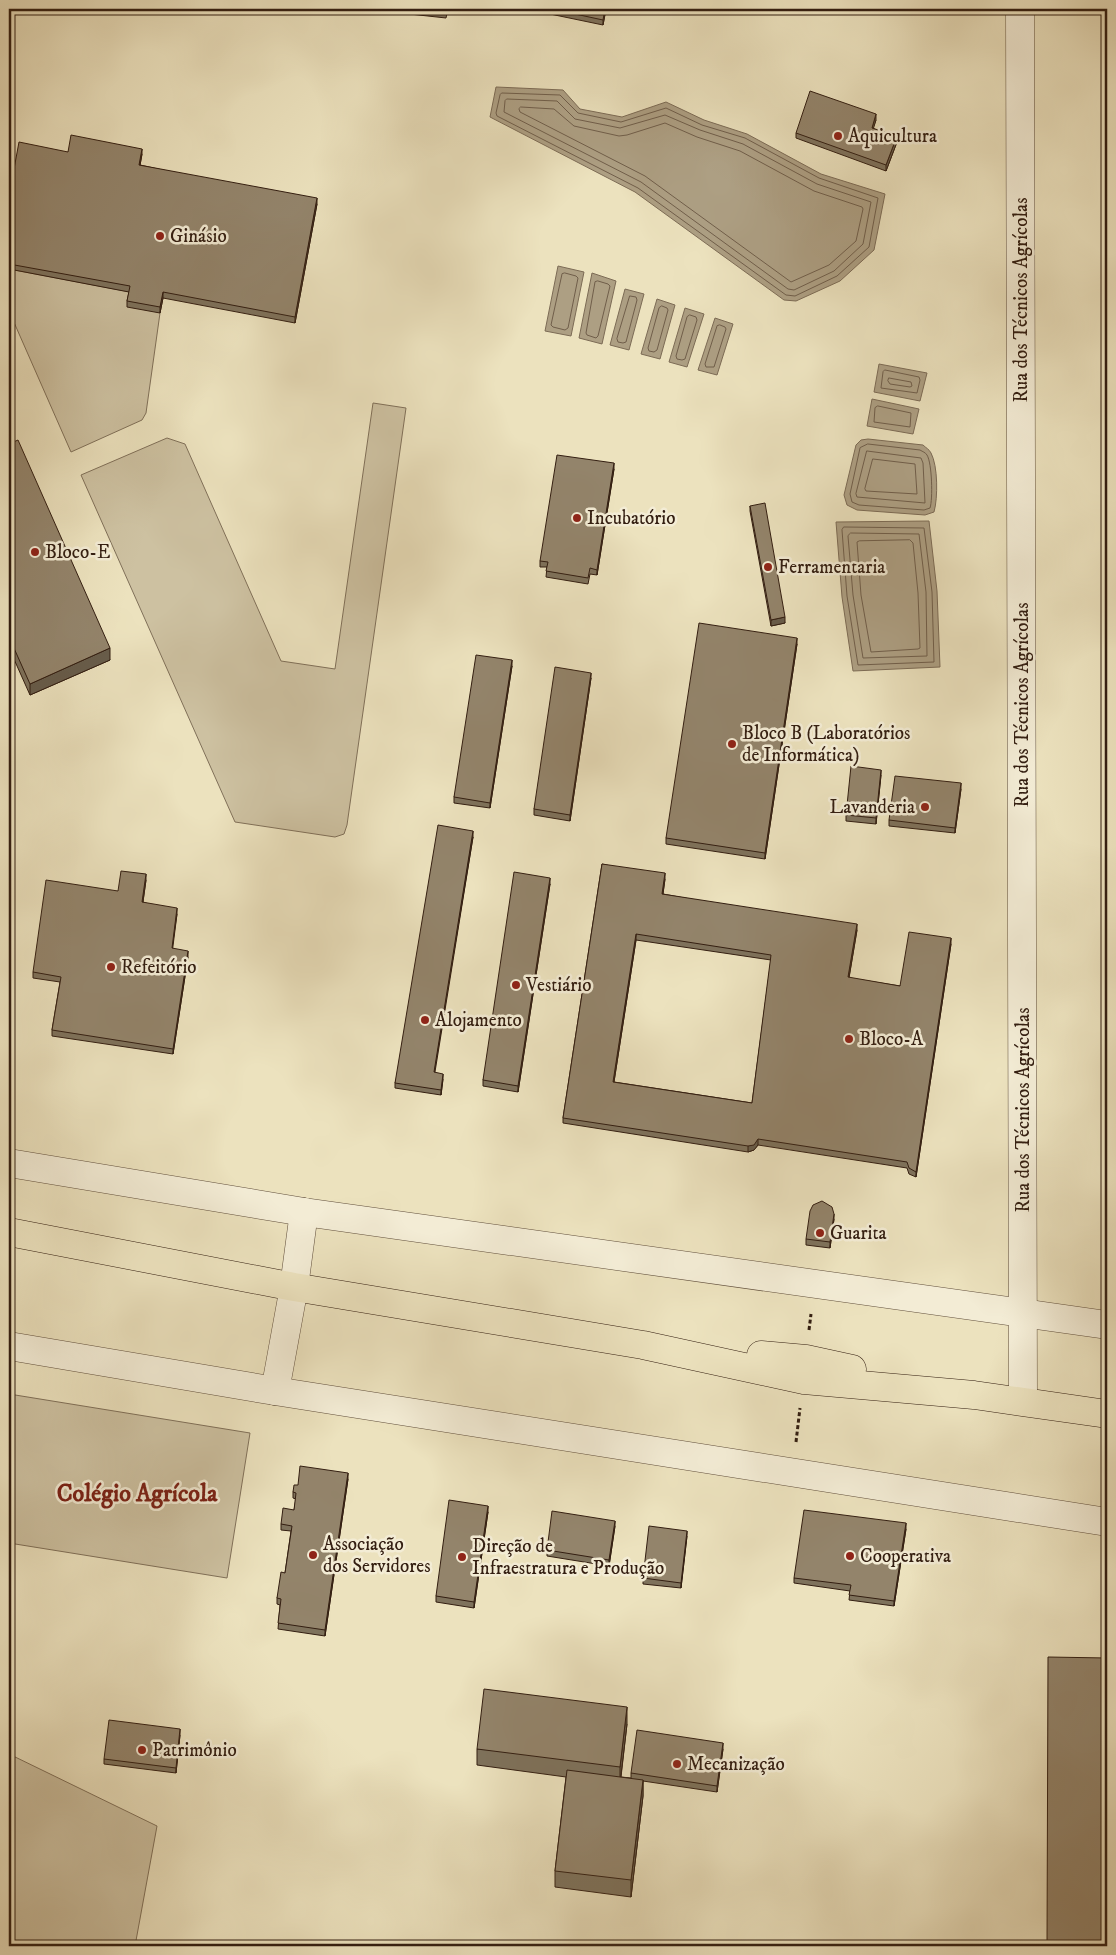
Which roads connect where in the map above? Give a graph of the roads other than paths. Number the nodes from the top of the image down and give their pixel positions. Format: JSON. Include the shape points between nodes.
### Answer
{"nodes":[{"id":1,"x":1020,"y":9,"type":"edge"},
{"id":2,"x":9,"y":1163,"type":"edge"},
{"id":3,"x":304,"y":1212,"type":"junction"},
{"id":4,"x":9,"y":1232,"type":"edge"},
{"id":5,"x":294,"y":1287,"type":"junction"},
{"id":6,"x":1024,"y":1313,"type":"junction"},
{"id":7,"x":1107,"y":1325,"type":"edge"},
{"id":8,"x":9,"y":1346,"type":"edge"},
{"id":9,"x":275,"y":1391,"type":"junction"},
{"id":10,"x":1023,"y":1402,"type":"junction"},
{"id":11,"x":1107,"y":1414,"type":"edge"},
{"id":12,"x":1107,"y":1522,"type":"edge"}],
"edges":[{"from":1,"to":6,"type":"street","name":"Rua dos Técnicos Agrícolas"},
{"from":2,"to":3,"type":"street"},
{"from":3,"to":5,"type":"street"},
{"from":3,"to":6,"type":"street"},
{"from":4,"to":5,"type":"main road"},
{"from":5,"to":9,"type":"street"},
{"from":5,"to":10,"type":"main road","via":[[643,1345],[806,1359],[974,1395]]},
{"from":6,"to":7,"type":"street"},
{"from":6,"to":10,"type":"street","name":"Rua dos Técnicos Agrícolas"},
{"from":8,"to":9,"type":"street"},
{"from":9,"to":12,"type":"street"},
{"from":10,"to":11,"type":"main road"}]}
